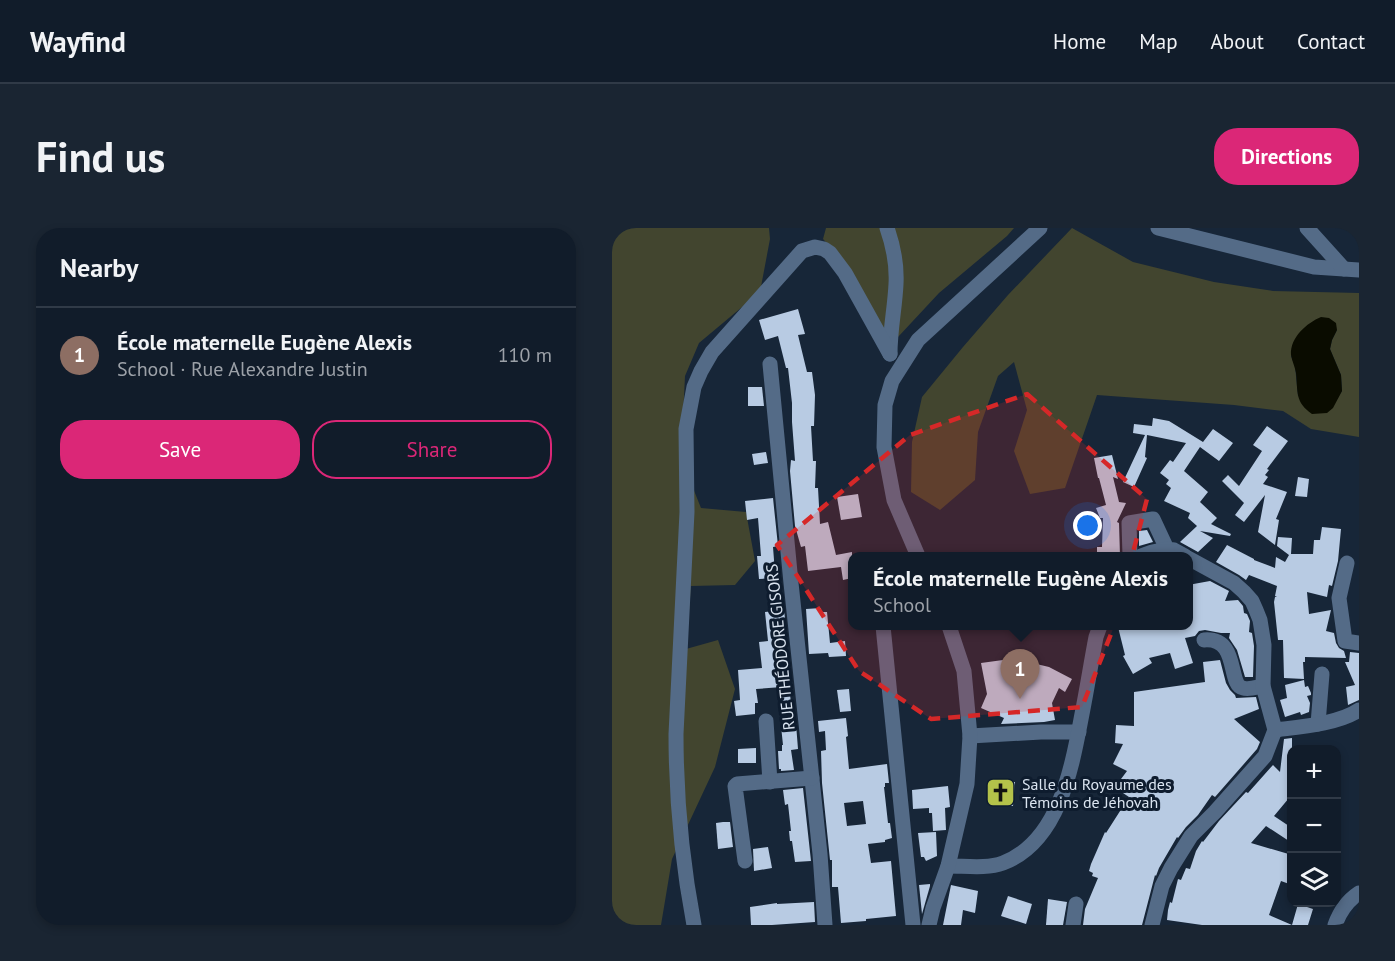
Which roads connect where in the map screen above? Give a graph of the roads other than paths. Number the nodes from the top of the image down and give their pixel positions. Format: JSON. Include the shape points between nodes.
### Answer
{"nodes":[{"id":1,"x":887,"y":228,"type":"edge"},
{"id":2,"x":1040,"y":228,"type":"edge"},
{"id":3,"x":1158,"y":228,"type":"edge"},
{"id":4,"x":1307,"y":228,"type":"edge"},
{"id":5,"x":1351,"y":269,"type":"edge"},
{"id":6,"x":890,"y":354,"type":"junction"},
{"id":7,"x":770,"y":364,"type":"dead end"},
{"id":8,"x":892,"y":381,"type":"junction"},
{"id":9,"x":1167,"y":549,"type":"junction"},
{"id":10,"x":916,"y":552,"type":"edge"},
{"id":11,"x":1130,"y":552,"type":"edge"},
{"id":12,"x":1152,"y":552,"type":"edge"},
{"id":13,"x":1178,"y":552,"type":"edge"},
{"id":14,"x":1193,"y":560,"type":"edge"},
{"id":15,"x":1347,"y":563,"type":"dead end"},
{"id":16,"x":883,"y":630,"type":"edge"},
{"id":17,"x":952,"y":630,"type":"edge"},
{"id":18,"x":1099,"y":630,"type":"edge"},
{"id":19,"x":1204,"y":640,"type":"dead end"},
{"id":20,"x":1359,"y":643,"type":"edge"},
{"id":21,"x":1322,"y":674,"type":"dead end"},
{"id":22,"x":1263,"y":686,"type":"junction"},
{"id":23,"x":1359,"y":710,"type":"edge"},
{"id":24,"x":766,"y":721,"type":"dead end"},
{"id":25,"x":1318,"y":724,"type":"junction"},
{"id":26,"x":1275,"y":730,"type":"junction"},
{"id":27,"x":1078,"y":732,"type":"junction"},
{"id":28,"x":970,"y":736,"type":"junction"},
{"id":29,"x":812,"y":778,"type":"junction"},
{"id":30,"x":770,"y":782,"type":"junction"},
{"id":31,"x":745,"y":861,"type":"dead end"},
{"id":32,"x":948,"y":866,"type":"junction"},
{"id":33,"x":1359,"y":893,"type":"edge"},
{"id":34,"x":1076,"y":904,"type":"dead end"},
{"id":35,"x":694,"y":925,"type":"edge"},
{"id":36,"x":825,"y":925,"type":"edge"},
{"id":37,"x":913,"y":925,"type":"edge"},
{"id":38,"x":929,"y":925,"type":"edge"},
{"id":39,"x":1073,"y":925,"type":"edge"},
{"id":40,"x":1152,"y":925,"type":"edge"},
{"id":41,"x":1335,"y":925,"type":"edge"}],
"edges":[{"from":1,"to":6,"type":"street","via":[[896,282]]},
{"from":2,"to":8,"type":"street","via":[[918,340]]},
{"from":3,"to":5,"type":"street","via":[[1314,267]]},
{"from":4,"to":5,"type":"street"},
{"from":6,"to":8,"type":"street"},
{"from":6,"to":35,"type":"street","via":[[845,273],[830,253],[815,247],[802,252],[712,352],[694,387],[686,429],[687,512],[676,734],[683,856]]},
{"from":7,"to":29,"type":"street","name":"RUE THÉODORE GISORS"},
{"from":8,"to":10,"type":"street","via":[[885,405],[884,447],[894,500]]},
{"from":9,"to":11,"type":"street","via":[[1153,519],[1129,523]]},
{"from":9,"to":12,"type":"street"},
{"from":9,"to":13,"type":"street"},
{"from":14,"to":22,"type":"street","via":[[1234,583],[1252,601],[1264,645]]},
{"from":15,"to":20,"type":"street","via":[[1339,598],[1345,641]]},
{"from":16,"to":37,"type":"street"},
{"from":17,"to":28,"type":"street","via":[[964,671]]},
{"from":18,"to":27,"type":"street"},
{"from":19,"to":22,"type":"street","via":[[1215,641],[1226,651],[1240,687]]},
{"from":21,"to":25,"type":"street"},
{"from":22,"to":26,"type":"street"},
{"from":23,"to":25,"type":"street"},
{"from":24,"to":30,"type":"street"},
{"from":25,"to":26,"type":"street"},
{"from":26,"to":40,"type":"street","via":[[1265,756],[1191,836],[1162,886]]},
{"from":27,"to":28,"type":"street"},
{"from":27,"to":32,"type":"street","via":[[1062,795],[1032,844],[1002,863]]},
{"from":28,"to":32,"type":"street","via":[[967,784]]},
{"from":29,"to":30,"type":"street"},
{"from":29,"to":36,"type":"street","name":"RUE THÉODORE GISORS"},
{"from":30,"to":31,"type":"street","via":[[735,786]]},
{"from":32,"to":38,"type":"street"},
{"from":33,"to":41,"type":"street","via":[[1341,910]]},
{"from":34,"to":39,"type":"street"}]}
